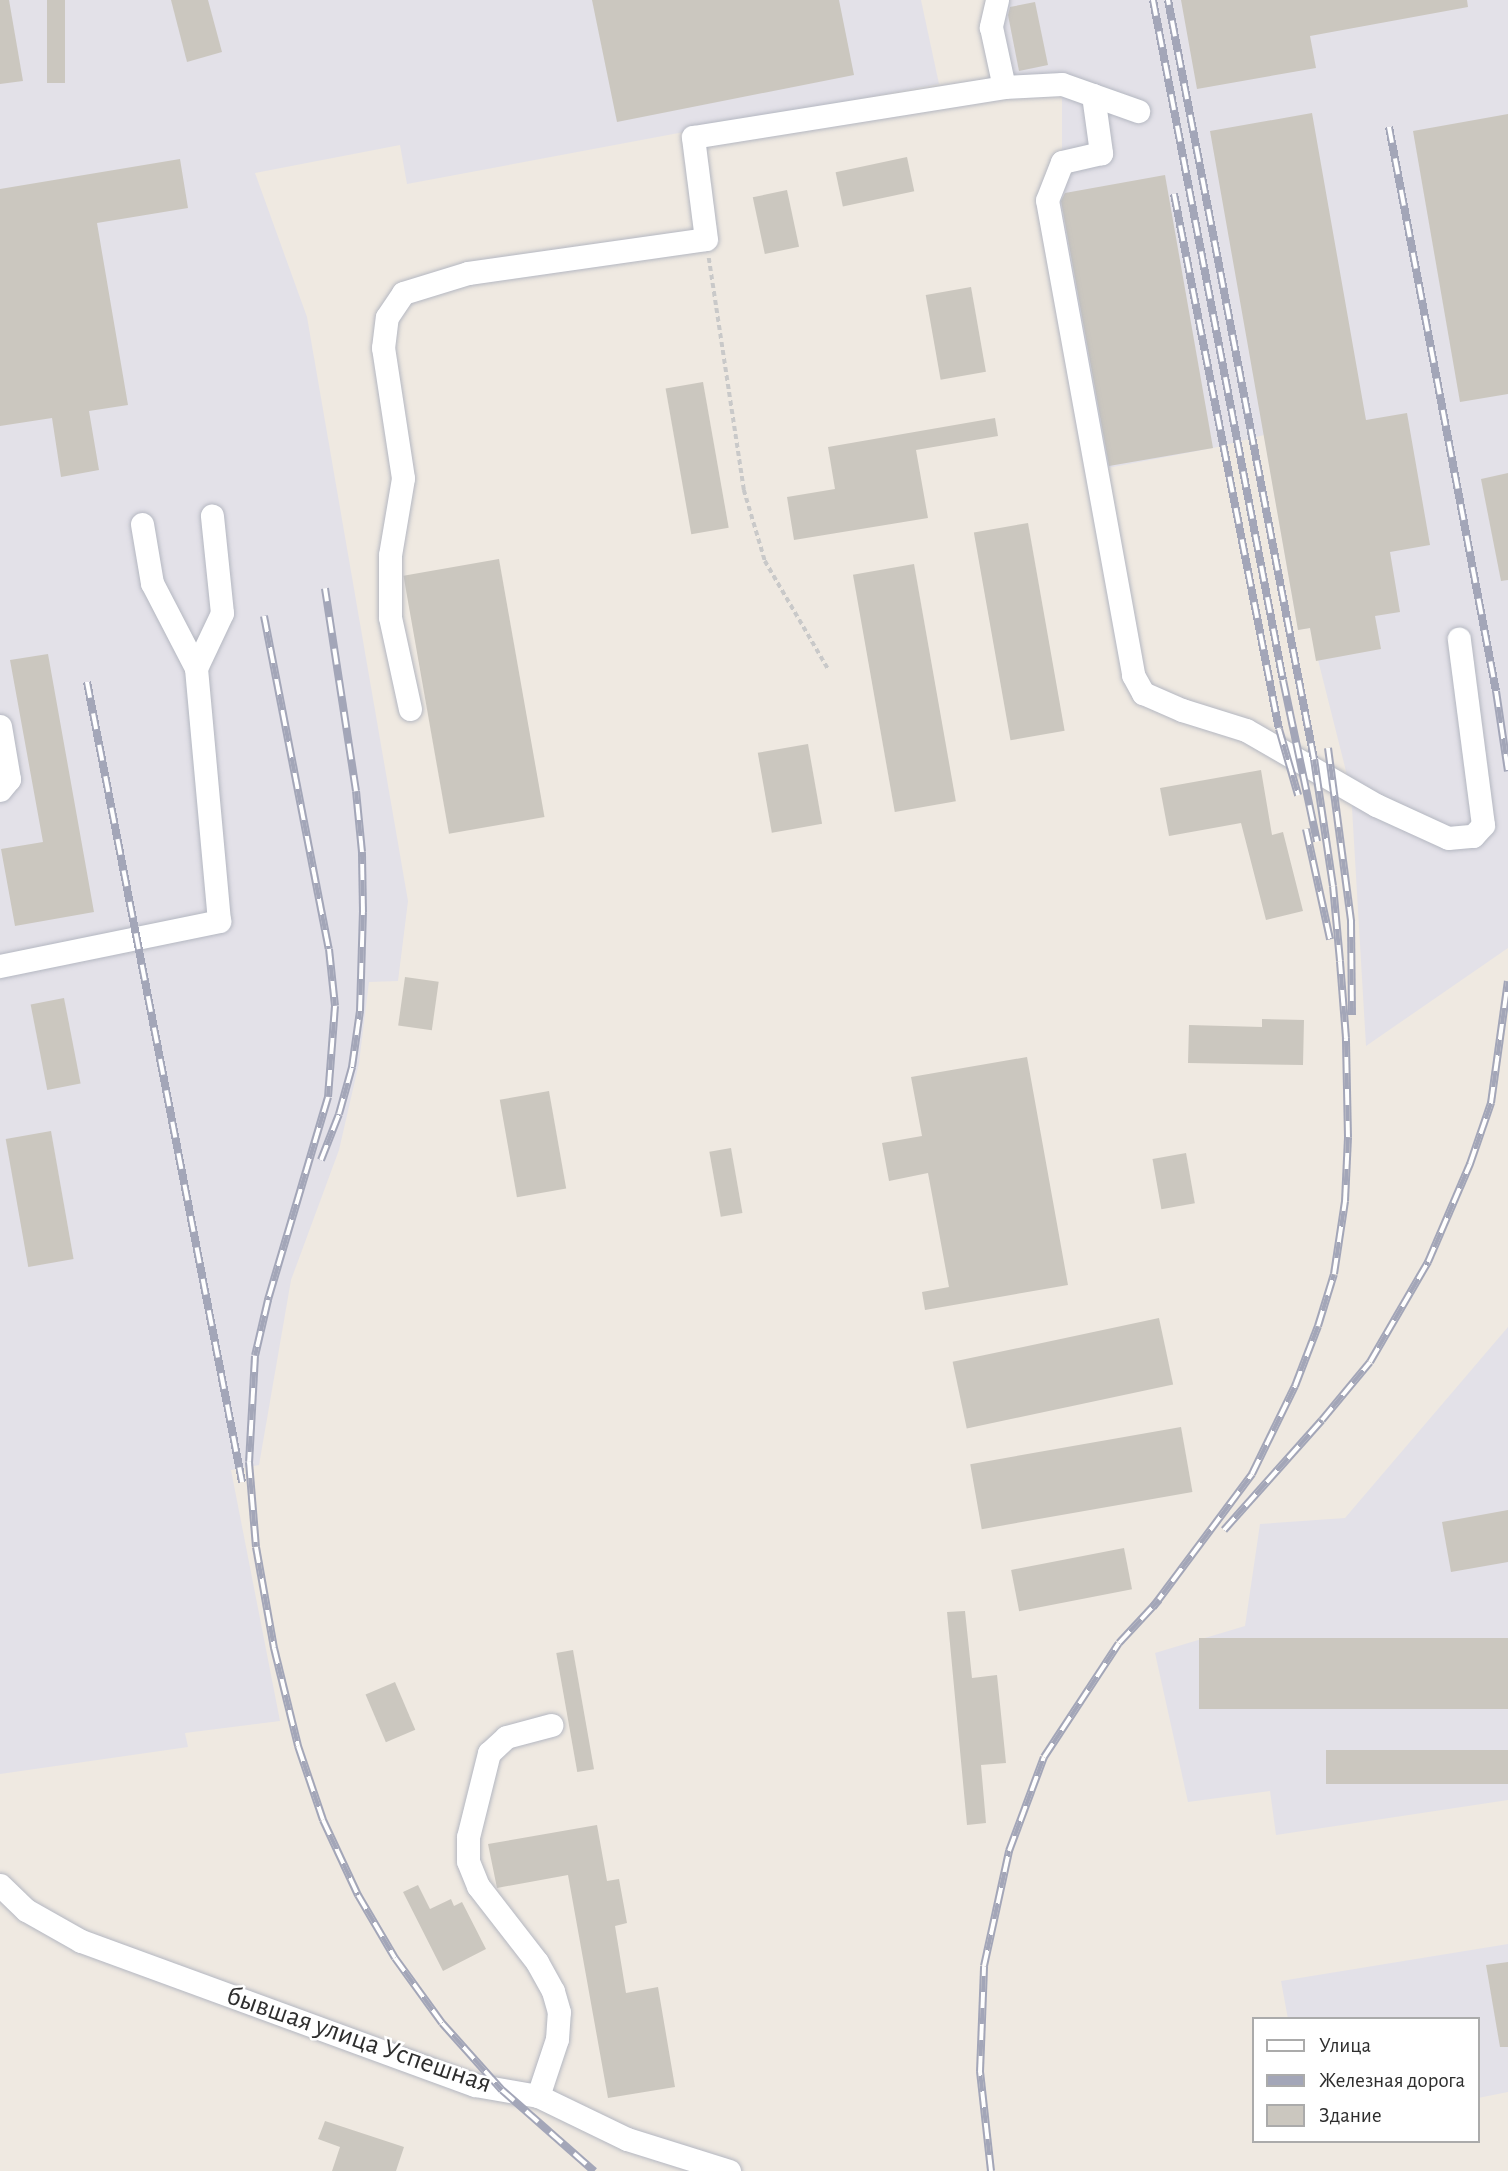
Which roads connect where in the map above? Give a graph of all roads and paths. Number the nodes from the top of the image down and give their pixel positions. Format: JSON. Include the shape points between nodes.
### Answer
{"nodes":[{"id":1,"x":997,"y":0,"type":"edge"},
{"id":2,"x":1004,"y":87,"type":"junction"},
{"id":3,"x":1093,"y":95,"type":"junction"},
{"id":4,"x":1138,"y":111,"type":"dead end"},
{"id":5,"x":706,"y":239,"type":"junction"},
{"id":6,"x":212,"y":516,"type":"dead end"},
{"id":7,"x":142,"y":524,"type":"dead end"},
{"id":8,"x":1459,"y":639,"type":"dead end"},
{"id":9,"x":196,"y":667,"type":"junction"},
{"id":10,"x":828,"y":668,"type":"dead end"},
{"id":11,"x":410,"y":709,"type":"dead end"},
{"id":12,"x":0,"y":726,"type":"edge"},
{"id":13,"x":0,"y":790,"type":"edge"},
{"id":14,"x":0,"y":966,"type":"edge"},
{"id":15,"x":551,"y":1725,"type":"dead end"},
{"id":16,"x":0,"y":1885,"type":"edge"},
{"id":17,"x":538,"y":2096,"type":"junction"},
{"id":18,"x":729,"y":2171,"type":"edge"}],
"edges":[{"from":1,"to":2,"type":"street","via":[[991,27]]},
{"from":2,"to":3,"type":"street","via":[[1062,84]]},
{"from":2,"to":5,"type":"street","via":[[693,137]]},
{"from":3,"to":4,"type":"street"},
{"from":3,"to":8,"type":"street","via":[[1101,153],[1062,162],[1047,200],[1133,675],[1143,693],[1246,730],[1376,805],[1448,838],[1473,836],[1483,825]]},
{"from":5,"to":10,"type":"path","via":[[744,490],[765,561]]},
{"from":5,"to":11,"type":"street","via":[[467,273],[403,293],[387,317],[383,348],[402,478],[390,555],[390,617]]},
{"from":6,"to":9,"type":"street","via":[[222,613]]},
{"from":7,"to":9,"type":"street","via":[[152,583]]},
{"from":9,"to":14,"type":"street","via":[[219,922]]},
{"from":12,"to":13,"type":"street","via":[[9,779]]},
{"from":15,"to":17,"type":"street","via":[[506,1737],[489,1753],[468,1837],[468,1861],[478,1886],[537,1962],[559,2012],[557,2039]]},
{"from":16,"to":17,"type":"street","name":"бывшая улица Успешная","via":[[26,1910],[81,1941],[475,2085]]},
{"from":17,"to":18,"type":"street","name":"бывшая улица Успешная","via":[[626,2138]]}]}
